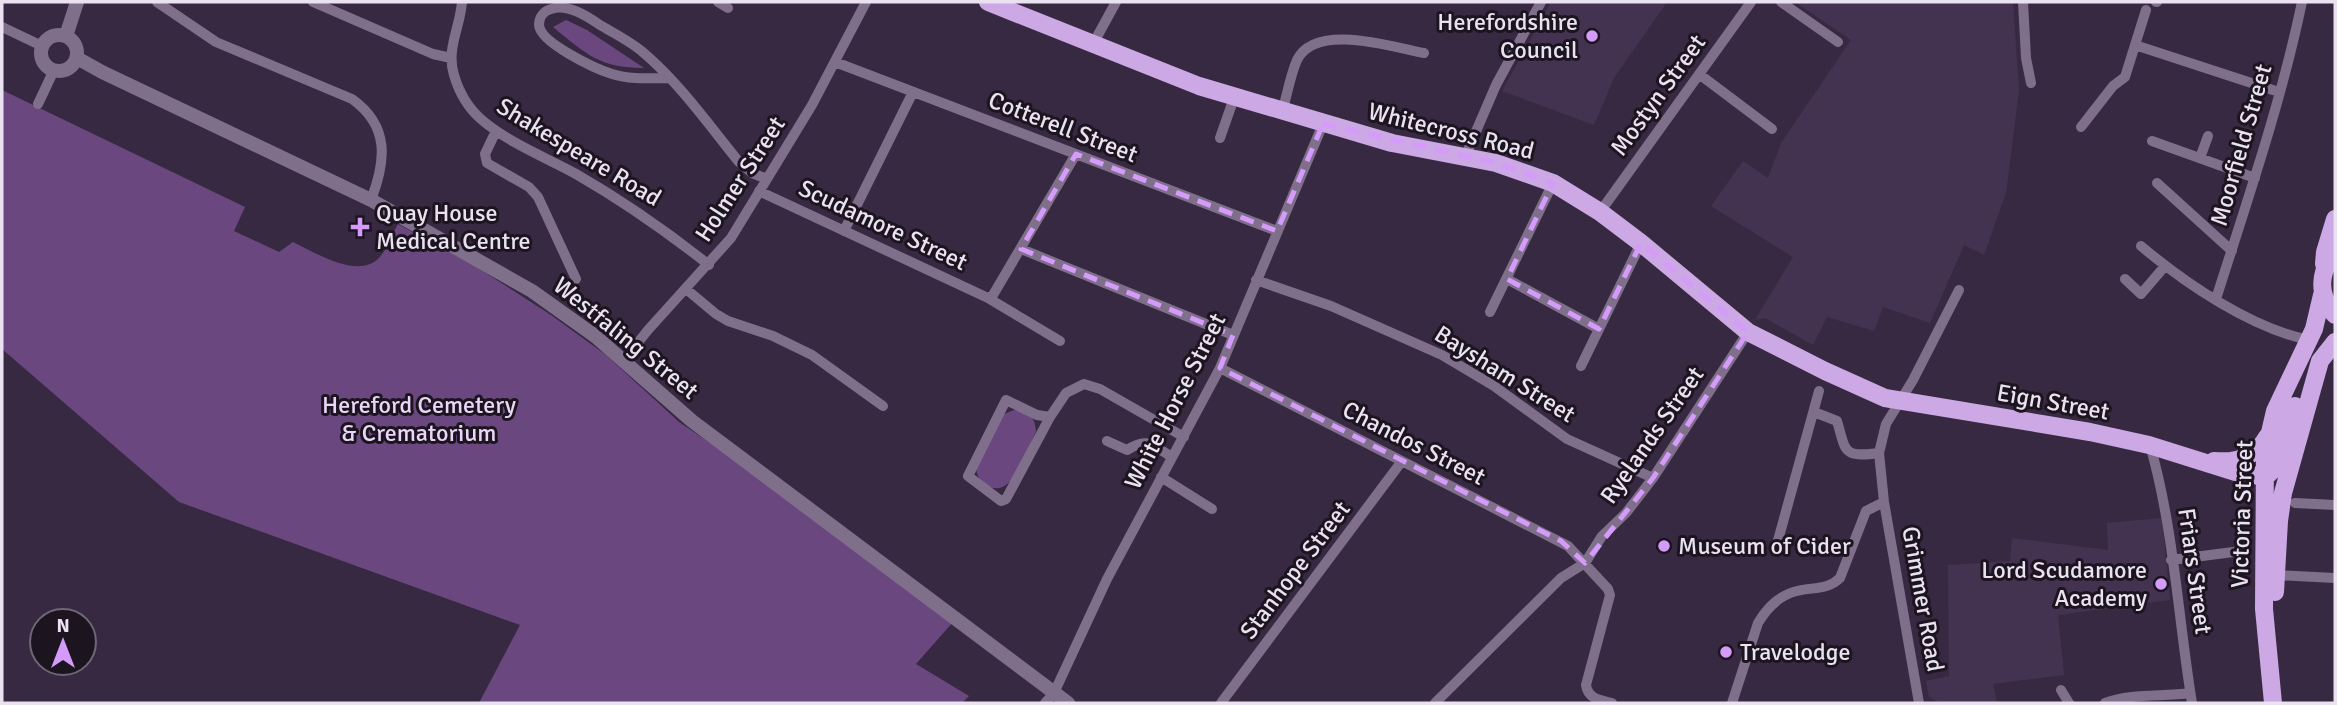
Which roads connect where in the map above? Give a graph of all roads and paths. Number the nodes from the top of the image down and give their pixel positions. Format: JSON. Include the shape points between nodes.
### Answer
{"nodes":[{"id":1,"x":77,"y":2,"type":"edge"},
{"id":2,"x":157,"y":2,"type":"edge"},
{"id":3,"x":313,"y":2,"type":"edge"},
{"id":4,"x":462,"y":2,"type":"edge"},
{"id":5,"x":718,"y":2,"type":"edge"},
{"id":6,"x":866,"y":2,"type":"edge"},
{"id":7,"x":988,"y":2,"type":"edge"},
{"id":8,"x":1116,"y":2,"type":"edge"},
{"id":9,"x":1541,"y":2,"type":"edge"},
{"id":10,"x":1751,"y":2,"type":"edge"},
{"id":11,"x":1781,"y":2,"type":"edge"},
{"id":12,"x":2023,"y":2,"type":"edge"},
{"id":13,"x":2302,"y":2,"type":"edge"},
{"id":14,"x":728,"y":8,"type":"dead end"},
{"id":15,"x":2146,"y":9,"type":"dead end"},
{"id":16,"x":2,"y":27,"type":"edge"},
{"id":17,"x":66,"y":36,"type":"junction"},
{"id":18,"x":1838,"y":42,"type":"dead end"},
{"id":19,"x":1093,"y":44,"type":"junction"},
{"id":20,"x":2135,"y":45,"type":"junction"},
{"id":21,"x":42,"y":46,"type":"junction"},
{"id":22,"x":1424,"y":53,"type":"dead end"},
{"id":23,"x":77,"y":58,"type":"junction"},
{"id":24,"x":451,"y":58,"type":"junction"},
{"id":25,"x":835,"y":62,"type":"junction"},
{"id":26,"x":54,"y":70,"type":"junction"},
{"id":27,"x":1699,"y":74,"type":"junction"},
{"id":28,"x":670,"y":78,"type":"junction"},
{"id":29,"x":2031,"y":83,"type":"dead end"},
{"id":30,"x":913,"y":92,"type":"junction"},
{"id":31,"x":2279,"y":92,"type":"junction"},
{"id":32,"x":1234,"y":98,"type":"junction"},
{"id":33,"x":38,"y":104,"type":"dead end"},
{"id":34,"x":1282,"y":112,"type":"junction"},
{"id":35,"x":1323,"y":124,"type":"junction"},
{"id":36,"x":2081,"y":127,"type":"dead end"},
{"id":37,"x":1772,"y":129,"type":"dead end"},
{"id":38,"x":496,"y":131,"type":"junction"},
{"id":39,"x":2208,"y":136,"type":"dead end"},
{"id":40,"x":1220,"y":138,"type":"dead end"},
{"id":41,"x":2152,"y":141,"type":"dead end"},
{"id":42,"x":1076,"y":154,"type":"junction"},
{"id":43,"x":1465,"y":157,"type":"junction"},
{"id":44,"x":2200,"y":158,"type":"junction"},
{"id":45,"x":2255,"y":178,"type":"junction"},
{"id":46,"x":767,"y":179,"type":"junction"},
{"id":47,"x":1553,"y":183,"type":"junction"},
{"id":48,"x":2157,"y":183,"type":"dead end"},
{"id":49,"x":759,"y":191,"type":"junction"},
{"id":50,"x":371,"y":200,"type":"junction"},
{"id":51,"x":1600,"y":212,"type":"junction"},
{"id":52,"x":2335,"y":219,"type":"edge"},
{"id":53,"x":844,"y":231,"type":"junction"},
{"id":54,"x":1277,"y":231,"type":"junction"},
{"id":55,"x":1641,"y":243,"type":"junction"},
{"id":56,"x":2141,"y":246,"type":"dead end"},
{"id":57,"x":1021,"y":248,"type":"junction"},
{"id":58,"x":2232,"y":251,"type":"junction"},
{"id":59,"x":2335,"y":253,"type":"edge"},
{"id":60,"x":709,"y":265,"type":"junction"},
{"id":61,"x":2165,"y":266,"type":"junction"},
{"id":62,"x":2324,"y":271,"type":"junction"},
{"id":63,"x":576,"y":279,"type":"dead end"},
{"id":64,"x":1507,"y":279,"type":"junction"},
{"id":65,"x":2125,"y":279,"type":"dead end"},
{"id":66,"x":1256,"y":280,"type":"junction"},
{"id":67,"x":686,"y":289,"type":"junction"},
{"id":68,"x":1959,"y":290,"type":"dead end"},
{"id":69,"x":2141,"y":294,"type":"junction"},
{"id":70,"x":2322,"y":295,"type":"junction"},
{"id":71,"x":988,"y":298,"type":"junction"},
{"id":72,"x":2216,"y":299,"type":"junction"},
{"id":73,"x":2133,"y":304,"type":"dead end"},
{"id":74,"x":1490,"y":312,"type":"dead end"},
{"id":75,"x":2335,"y":315,"type":"edge"},
{"id":76,"x":1599,"y":329,"type":"junction"},
{"id":77,"x":1748,"y":331,"type":"junction"},
{"id":78,"x":1233,"y":335,"type":"junction"},
{"id":79,"x":2309,"y":340,"type":"junction"},
{"id":80,"x":1060,"y":341,"type":"dead end"},
{"id":81,"x":2335,"y":342,"type":"edge"},
{"id":82,"x":624,"y":360,"type":"junction"},
{"id":83,"x":2320,"y":361,"type":"junction"},
{"id":84,"x":1581,"y":366,"type":"dead end"},
{"id":85,"x":1220,"y":368,"type":"junction"},
{"id":86,"x":1819,"y":391,"type":"dead end"},
{"id":87,"x":1899,"y":402,"type":"junction"},
{"id":88,"x":883,"y":406,"type":"dead end"},
{"id":89,"x":1814,"y":412,"type":"junction"},
{"id":90,"x":1050,"y":417,"type":"junction"},
{"id":91,"x":2269,"y":433,"type":"junction"},
{"id":92,"x":1184,"y":437,"type":"junction"},
{"id":93,"x":1107,"y":441,"type":"dead end"},
{"id":94,"x":2149,"y":445,"type":"junction"},
{"id":95,"x":1879,"y":453,"type":"junction"},
{"id":96,"x":1172,"y":457,"type":"junction"},
{"id":97,"x":2196,"y":459,"type":"junction"},
{"id":98,"x":1402,"y":461,"type":"junction"},
{"id":99,"x":1161,"y":477,"type":"junction"},
{"id":100,"x":2264,"y":477,"type":"junction"},
{"id":101,"x":1653,"y":478,"type":"junction"},
{"id":102,"x":1884,"y":502,"type":"junction"},
{"id":103,"x":2295,"y":503,"type":"dead end"},
{"id":104,"x":2335,"y":505,"type":"edge"},
{"id":105,"x":1212,"y":509,"type":"dead end"},
{"id":106,"x":1777,"y":544,"type":"dead end"},
{"id":107,"x":2241,"y":551,"type":"dead end"},
{"id":108,"x":2171,"y":560,"type":"junction"},
{"id":109,"x":1585,"y":563,"type":"junction"},
{"id":110,"x":2275,"y":575,"type":"junction"},
{"id":111,"x":2335,"y":578,"type":"edge"},
{"id":112,"x":2061,"y":690,"type":"dead end"},
{"id":113,"x":1050,"y":698,"type":"edge"},
{"id":114,"x":2191,"y":698,"type":"edge"},
{"id":115,"x":1068,"y":703,"type":"edge"},
{"id":116,"x":1221,"y":703,"type":"edge"},
{"id":117,"x":1435,"y":703,"type":"edge"},
{"id":118,"x":1612,"y":703,"type":"edge"},
{"id":119,"x":1732,"y":703,"type":"edge"},
{"id":120,"x":1919,"y":703,"type":"edge"},
{"id":121,"x":2069,"y":703,"type":"edge"},
{"id":122,"x":2105,"y":703,"type":"edge"},
{"id":123,"x":2273,"y":703,"type":"edge"},
{"id":124,"x":2285,"y":703,"type":"edge"}],
"edges":[{"from":1,"to":17,"type":"street"},
{"from":2,"to":50,"type":"street","via":[[216,42],[362,106],[376,125],[382,144],[382,164]]},
{"from":3,"to":24,"type":"street"},
{"from":4,"to":24,"type":"street"},
{"from":5,"to":14,"type":"street"},
{"from":6,"to":25,"type":"street","name":"Holmer Street"},
{"from":7,"to":19,"type":"highway","name":"Whitecross Road"},
{"from":8,"to":19,"type":"street"},
{"from":9,"to":43,"type":"street","via":[[1496,85]]},
{"from":10,"to":27,"type":"street","name":"Mostyn Street"},
{"from":11,"to":18,"type":"street"},
{"from":12,"to":29,"type":"street"},
{"from":13,"to":31,"type":"street","name":"Moorfield Street"},
{"from":15,"to":20,"type":"street"},
{"from":16,"to":21,"type":"street"},
{"from":17,"to":21,"type":"street","via":[[51,37]]},
{"from":17,"to":23,"type":"street","via":[[76,44]]},
{"from":19,"to":32,"type":"highway","name":"Whitecross Road"},
{"from":20,"to":31,"type":"street"},
{"from":20,"to":36,"type":"street","via":[[2125,77]]},
{"from":21,"to":26,"type":"street","via":[[43,61]]},
{"from":22,"to":34,"type":"street","via":[[1357,39],[1308,46],[1298,59]]},
{"from":23,"to":26,"type":"street","via":[[70,68]]},
{"from":23,"to":50,"type":"street","name":"Westfaling Street"},
{"from":24,"to":38,"type":"street","name":"Shakespeare Road","via":[[469,106]]},
{"from":25,"to":30,"type":"street","name":"Cotterell Street"},
{"from":25,"to":46,"type":"street","name":"Holmer Street"},
{"from":26,"to":33,"type":"street"},
{"from":27,"to":37,"type":"street"},
{"from":27,"to":51,"type":"street","name":"Mostyn Street"},
{"from":28,"to":28,"type":"street","via":[[613,74],[587,64],[542,33],[541,17],[555,7],[572,9],[642,52]]},
{"from":28,"to":46,"type":"street","via":[[739,162]]},
{"from":30,"to":42,"type":"street","name":"Cotterell Street"},
{"from":30,"to":53,"type":"street"},
{"from":31,"to":45,"type":"street","name":"Moorfield Street"},
{"from":32,"to":34,"type":"highway","name":"Whitecross Road"},
{"from":32,"to":40,"type":"street"},
{"from":34,"to":35,"type":"highway","name":"Whitecross Road"},
{"from":35,"to":43,"type":"highway","name":"Whitecross Road"},
{"from":35,"to":54,"type":"street","name":"White Horse Street"},
{"from":38,"to":60,"type":"street","name":"Shakespeare Road","via":[[644,216]]},
{"from":38,"to":63,"type":"street","via":[[485,154],[487,163],[538,197]]},
{"from":39,"to":44,"type":"street"},
{"from":41,"to":44,"type":"street"},
{"from":42,"to":54,"type":"street","name":"Cotterell Street"},
{"from":42,"to":57,"type":"street"},
{"from":43,"to":47,"type":"highway","name":"Whitecross Road"},
{"from":44,"to":45,"type":"street"},
{"from":45,"to":58,"type":"street","name":"Moorfield Street"},
{"from":46,"to":49,"type":"street","name":"Holmer Street"},
{"from":47,"to":51,"type":"highway","name":"Whitecross Road"},
{"from":47,"to":64,"type":"street"},
{"from":48,"to":58,"type":"street"},
{"from":49,"to":53,"type":"street","name":"Scudamore Street"},
{"from":49,"to":60,"type":"street","name":"Holmer Street"},
{"from":50,"to":82,"type":"street","name":"Westfaling Street","via":[[532,291]]},
{"from":51,"to":55,"type":"highway","name":"Whitecross Road"},
{"from":52,"to":62,"type":"highway","name":"Victoria Street"},
{"from":53,"to":71,"type":"street","name":"Scudamore Street"},
{"from":54,"to":66,"type":"street","name":"White Horse Street"},
{"from":55,"to":76,"type":"street"},
{"from":55,"to":77,"type":"highway","name":"Whitecross Road"},
{"from":56,"to":61,"type":"street"},
{"from":57,"to":71,"type":"street"},
{"from":57,"to":78,"type":"street"},
{"from":58,"to":72,"type":"street","name":"Moorfield Street"},
{"from":59,"to":62,"type":"highway"},
{"from":60,"to":67,"type":"street","name":"Holmer Street"},
{"from":61,"to":69,"type":"street"},
{"from":61,"to":72,"type":"street"},
{"from":62,"to":70,"type":"highway","name":"Victoria Street"},
{"from":64,"to":74,"type":"street"},
{"from":64,"to":76,"type":"street"},
{"from":65,"to":69,"type":"street"},
{"from":66,"to":78,"type":"street","name":"White Horse Street"},
{"from":66,"to":101,"type":"street","name":"Baysham Street","via":[[1331,306],[1442,355],[1567,439]]},
{"from":67,"to":82,"type":"street","name":"Holmer Street"},
{"from":67,"to":88,"type":"street","via":[[728,321],[812,355]]},
{"from":68,"to":87,"type":"street","name":"Grimmer Road"},
{"from":69,"to":73,"type":"street"},
{"from":70,"to":75,"type":"highway"},
{"from":70,"to":79,"type":"highway","name":"Victoria Street"},
{"from":71,"to":80,"type":"street","name":"Scudamore Street"},
{"from":72,"to":79,"type":"street","via":[[2279,333]]},
{"from":76,"to":84,"type":"street"},
{"from":77,"to":87,"type":"highway","name":"Whitecross Road","via":[[1868,392]]},
{"from":77,"to":101,"type":"street","name":"Ryelands Street"},
{"from":78,"to":85,"type":"street","name":"White Horse Street"},
{"from":79,"to":91,"type":"highway","name":"Victoria Street"},
{"from":81,"to":83,"type":"highway","name":"Victoria Street"},
{"from":82,"to":113,"type":"street","name":"Westfaling Street","via":[[692,421]]},
{"from":83,"to":100,"type":"highway","via":[[2294,409],[2279,463]]},
{"from":83,"to":110,"type":"highway","name":"Victoria Street","via":[[2280,505]]},
{"from":85,"to":92,"type":"street","name":"White Horse Street"},
{"from":85,"to":98,"type":"street","name":"Chandos Street"},
{"from":86,"to":89,"type":"street"},
{"from":87,"to":94,"type":"highway","name":"Eign Street"},
{"from":87,"to":95,"type":"street","name":"Grimmer Road","via":[[1886,424]]},
{"from":89,"to":95,"type":"street","via":[[1837,421],[1847,451]]},
{"from":89,"to":106,"type":"street"},
{"from":90,"to":90,"type":"street","via":[[1004,501],[968,476],[1006,400]]},
{"from":90,"to":92,"type":"street","via":[[1066,393],[1084,384]]},
{"from":91,"to":97,"type":"highway","name":"Eign Street","via":[[2258,451],[2248,457],[2220,462]]},
{"from":91,"to":100,"type":"highway","name":"Victoria Street"},
{"from":92,"to":96,"type":"street","name":"White Horse Street"},
{"from":93,"to":96,"type":"street","via":[[1127,450],[1146,442]]},
{"from":94,"to":97,"type":"highway","name":"Eign Street"},
{"from":94,"to":108,"type":"street","name":"Friars Street","via":[[2162,488]]},
{"from":95,"to":102,"type":"street","name":"Grimmer Road"},
{"from":96,"to":99,"type":"street","name":"White Horse Street"},
{"from":97,"to":100,"type":"highway","name":"Eign Street"},
{"from":98,"to":109,"type":"street","name":"Chandos Street","via":[[1561,541]]},
{"from":98,"to":116,"type":"street","name":"Stanhope Street"},
{"from":99,"to":105,"type":"street"},
{"from":99,"to":113,"type":"street","name":"White Horse Street"},
{"from":100,"to":123,"type":"highway","name":"Victoria Street","via":[[2264,609]]},
{"from":101,"to":109,"type":"street","name":"Ryelands Street","via":[[1602,536]]},
{"from":102,"to":119,"type":"street","name":"Grimmer Road","via":[[1866,511],[1834,584],[1787,594],[1765,612]]},
{"from":102,"to":120,"type":"street","name":"Grimmer Road"},
{"from":103,"to":104,"type":"street"},
{"from":107,"to":108,"type":"street"},
{"from":108,"to":114,"type":"street","name":"Friars Street"},
{"from":109,"to":117,"type":"street","name":"Ryelands Street","via":[[1562,578]]},
{"from":109,"to":118,"type":"street","name":"Chandos Street","via":[[1610,595],[1587,692]]},
{"from":110,"to":111,"type":"street"},
{"from":110,"to":124,"type":"highway","name":"Victoria Street"},
{"from":112,"to":121,"type":"street"},
{"from":113,"to":115,"type":"street","name":"Westfaling Street"},
{"from":114,"to":122,"type":"street","via":[[2120,698]]}]}
